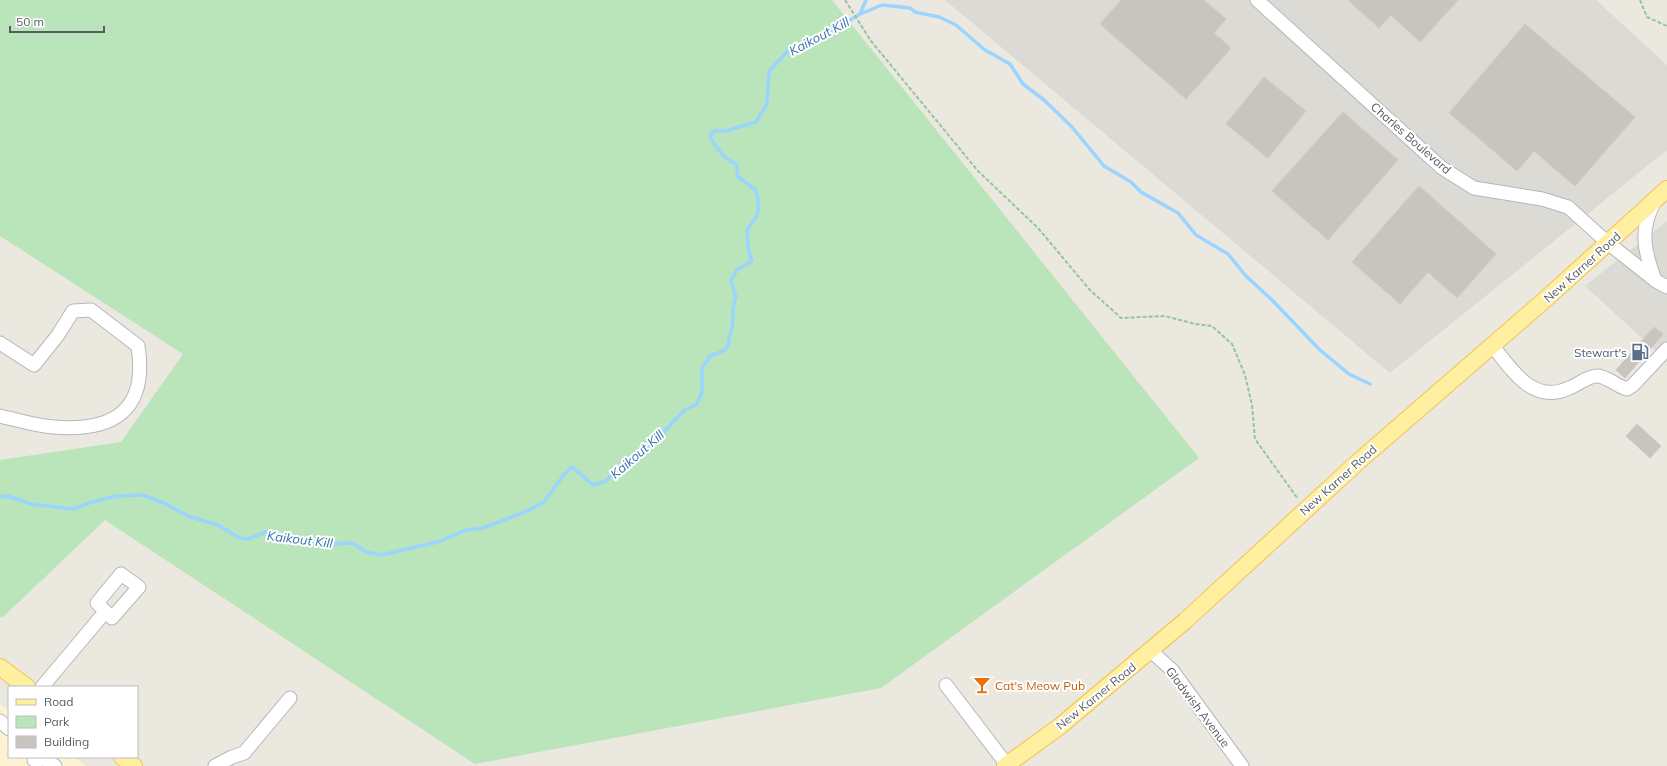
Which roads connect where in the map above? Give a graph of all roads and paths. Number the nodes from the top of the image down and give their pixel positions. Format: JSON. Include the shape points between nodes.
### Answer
{"nodes":[{"id":1,"x":844,"y":0,"type":"edge"},
{"id":2,"x":1258,"y":0,"type":"edge"},
{"id":3,"x":1640,"y":0,"type":"edge"},
{"id":4,"x":1667,"y":26,"type":"edge"},
{"id":5,"x":1662,"y":194,"type":"edge"},
{"id":6,"x":1608,"y":243,"type":"junction"},
{"id":7,"x":1662,"y":284,"type":"edge"},
{"id":8,"x":0,"y":343,"type":"edge"},
{"id":9,"x":1492,"y":345,"type":"junction"},
{"id":10,"x":1667,"y":349,"type":"edge"},
{"id":11,"x":0,"y":416,"type":"edge"},
{"id":12,"x":1306,"y":510,"type":"junction"},
{"id":13,"x":105,"y":612,"type":"dead end"},
{"id":14,"x":1151,"y":651,"type":"junction"},
{"id":15,"x":0,"y":667,"type":"edge"},
{"id":16,"x":946,"y":685,"type":"dead end"},
{"id":17,"x":26,"y":686,"type":"edge"},
{"id":18,"x":43,"y":686,"type":"edge"},
{"id":19,"x":290,"y":698,"type":"dead end"},
{"id":20,"x":0,"y":721,"type":"edge"},
{"id":21,"x":8,"y":728,"type":"edge"},
{"id":22,"x":123,"y":758,"type":"edge"},
{"id":23,"x":134,"y":766,"type":"edge"},
{"id":24,"x":215,"y":766,"type":"edge"},
{"id":25,"x":1006,"y":766,"type":"edge"},
{"id":26,"x":1242,"y":766,"type":"edge"}],
"edges":[{"from":1,"to":12,"type":"path","via":[[871,41],[978,171],[1038,228],[1089,289],[1121,318],[1166,316],[1212,326],[1232,344],[1245,375],[1256,439]]},
{"from":2,"to":6,"type":"street","name":"Charles Boulevard","via":[[1442,168],[1474,188],[1542,199],[1568,207]]},
{"from":3,"to":4,"type":"path","via":[[1647,17]]},
{"from":5,"to":6,"type":"main road","name":"New Karner Road"},
{"from":5,"to":7,"type":"street","via":[[1649,213],[1644,242],[1646,255]]},
{"from":6,"to":7,"type":"street","name":"Charles Boulevard"},
{"from":6,"to":9,"type":"main road","name":"New Karner Road"},
{"from":8,"to":11,"type":"street","via":[[34,365],[74,311],[91,310],[138,346],[141,366],[136,392],[128,408],[110,422],[86,427],[54,427]]},
{"from":9,"to":10,"type":"street","via":[[1522,381],[1532,389],[1545,393],[1558,392],[1597,376],[1627,389],[1633,386]]},
{"from":9,"to":12,"type":"main road","name":"New Karner Road","via":[[1410,415]]},
{"from":12,"to":14,"type":"main road","name":"New Karner Road"},
{"from":13,"to":18,"type":"street"},
{"from":14,"to":25,"type":"main road","name":"New Karner Road","via":[[1059,727]]},
{"from":14,"to":26,"type":"street","name":"Gladwish Avenue","via":[[1172,670]]},
{"from":15,"to":17,"type":"main road"},
{"from":16,"to":25,"type":"street"},
{"from":19,"to":24,"type":"street","via":[[244,753]]},
{"from":20,"to":21,"type":"street"},
{"from":22,"to":23,"type":"main road"}]}
